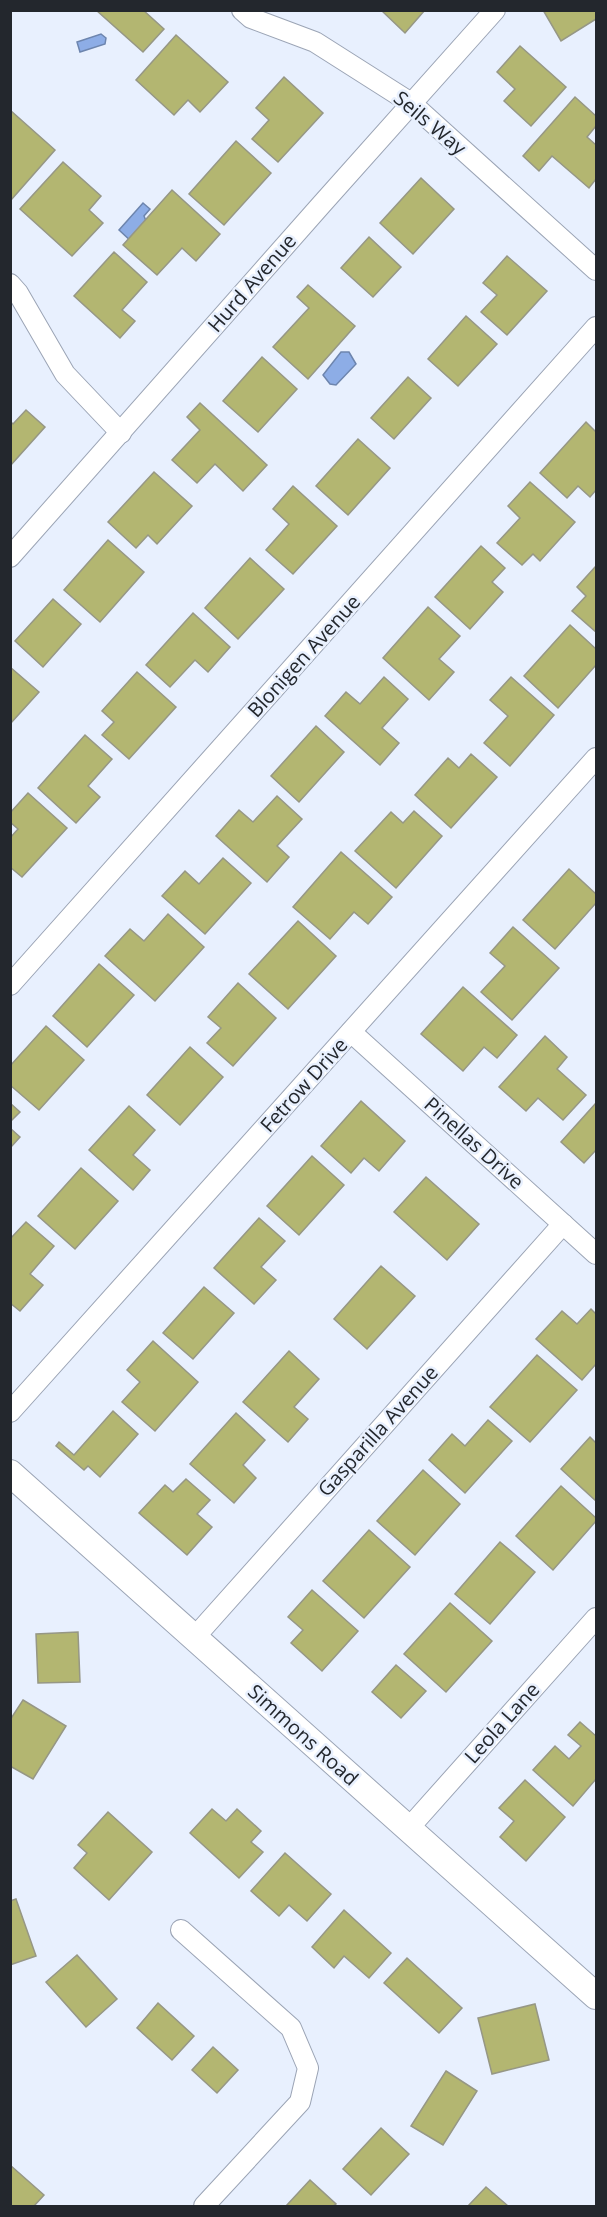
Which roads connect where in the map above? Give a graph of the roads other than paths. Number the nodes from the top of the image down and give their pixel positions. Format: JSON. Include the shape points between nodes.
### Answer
{"nodes":[{"id":1,"x":242,"y":10,"type":"edge"},
{"id":2,"x":495,"y":10,"type":"edge"},
{"id":3,"x":411,"y":103,"type":"junction"},
{"id":4,"x":597,"y":270,"type":"edge"},
{"id":5,"x":10,"y":284,"type":"edge"},
{"id":6,"x":597,"y":327,"type":"edge"},
{"id":7,"x":121,"y":433,"type":"junction"},
{"id":8,"x":10,"y":557,"type":"edge"},
{"id":9,"x":597,"y":758,"type":"edge"},
{"id":10,"x":10,"y":986,"type":"edge"},
{"id":11,"x":351,"y":1032,"type":"junction"},
{"id":12,"x":563,"y":1224,"type":"junction"},
{"id":13,"x":597,"y":1254,"type":"edge"},
{"id":14,"x":10,"y":1413,"type":"edge"},
{"id":15,"x":10,"y":1473,"type":"edge"},
{"id":16,"x":597,"y":1618,"type":"edge"},
{"id":17,"x":194,"y":1638,"type":"junction"},
{"id":18,"x":408,"y":1829,"type":"junction"},
{"id":19,"x":181,"y":1930,"type":"dead end"},
{"id":20,"x":597,"y":1996,"type":"edge"},
{"id":21,"x":204,"y":2206,"type":"edge"}],
"edges":[{"from":1,"to":3,"type":"street","name":"Seils Way","via":[[251,18],[315,42]]},
{"from":2,"to":3,"type":"street","name":"Hurd Avenue"},
{"from":3,"to":4,"type":"street","name":"Seils Way"},
{"from":3,"to":7,"type":"street","name":"Hurd Avenue"},
{"from":5,"to":7,"type":"street","via":[[65,374]]},
{"from":6,"to":10,"type":"street","name":"Blonigen Avenue"},
{"from":7,"to":8,"type":"street","name":"Hurd Avenue"},
{"from":9,"to":11,"type":"street","name":"Fetrow Drive"},
{"from":11,"to":12,"type":"street","name":"Pinellas Drive"},
{"from":11,"to":14,"type":"street","name":"Fetrow Drive"},
{"from":12,"to":13,"type":"street","name":"Pinellas Drive"},
{"from":12,"to":17,"type":"street","name":"Gasparilla Avenue"},
{"from":15,"to":17,"type":"street","name":"Simmons Road"},
{"from":16,"to":18,"type":"street","name":"Leola Lane"},
{"from":17,"to":18,"type":"street","name":"Simmons Road"},
{"from":18,"to":20,"type":"street","name":"Simmons Road"},
{"from":19,"to":21,"type":"street","via":[[291,2028],[308,2068],[300,2102]]}]}
